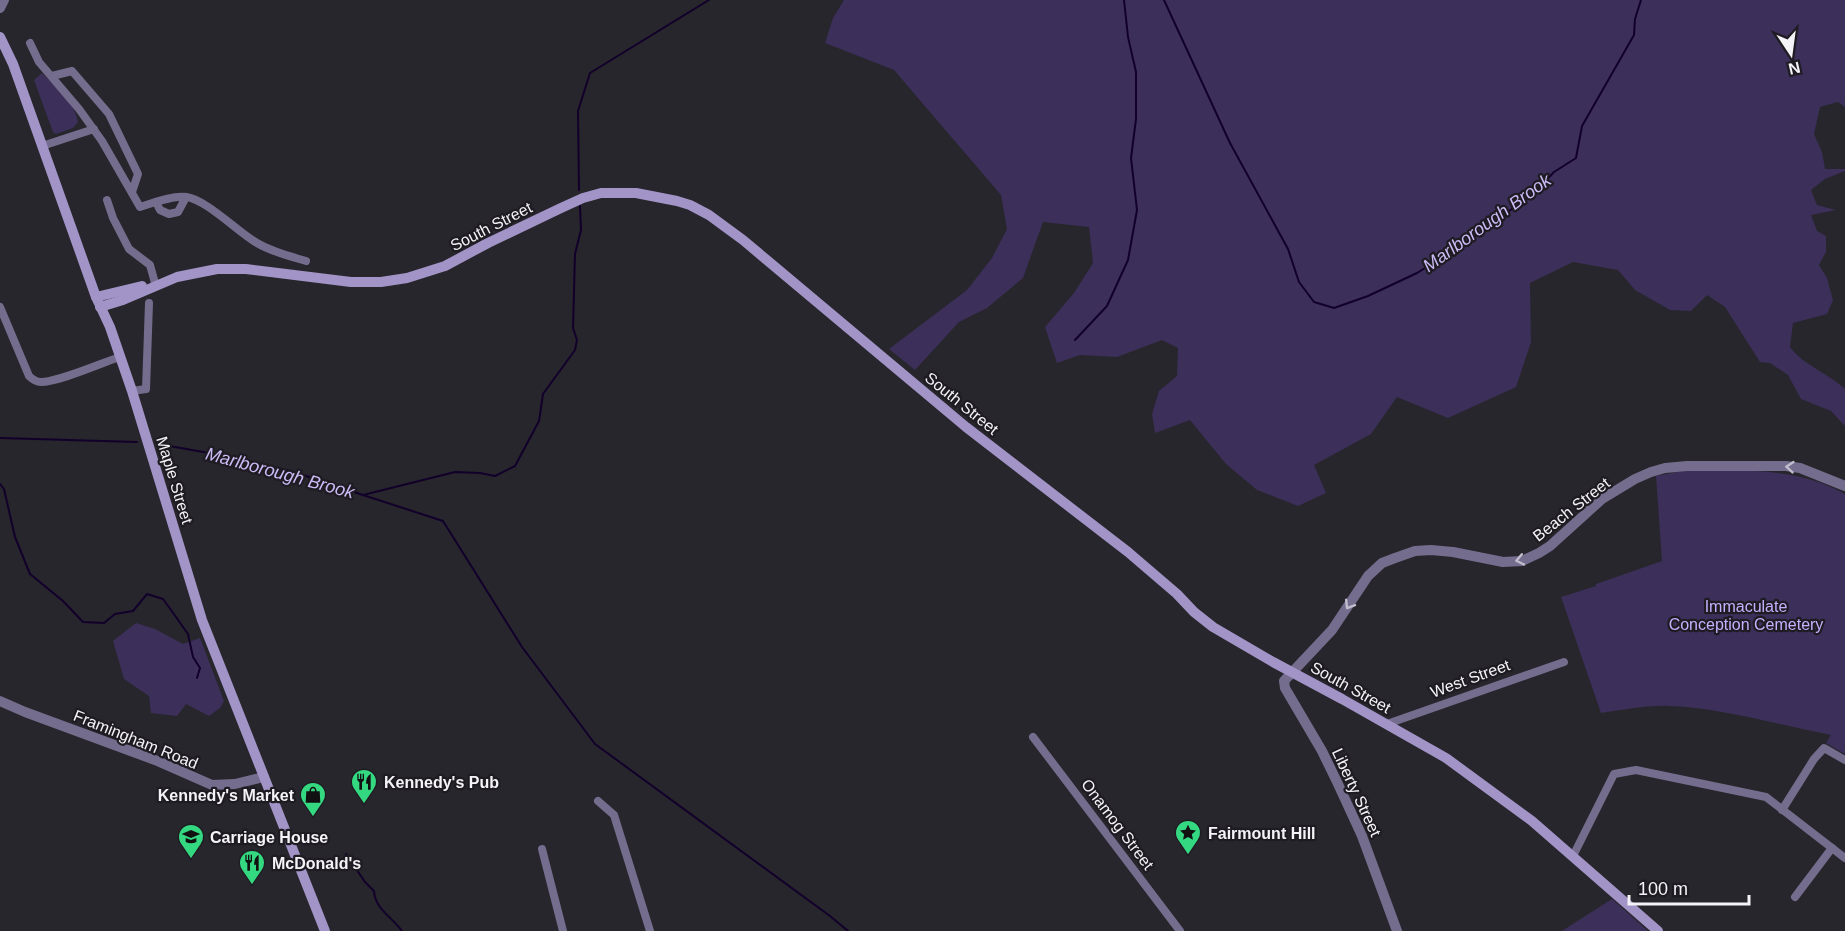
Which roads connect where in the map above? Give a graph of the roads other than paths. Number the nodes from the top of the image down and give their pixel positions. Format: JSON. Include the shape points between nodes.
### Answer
{"nodes":[{"id":1,"x":4,"y":0,"type":"edge"},
{"id":2,"x":0,"y":8,"type":"edge"},
{"id":3,"x":0,"y":37,"type":"edge"},
{"id":4,"x":30,"y":43,"type":"dead end"},
{"id":5,"x":52,"y":76,"type":"junction"},
{"id":6,"x":94,"y":129,"type":"junction"},
{"id":7,"x":42,"y":146,"type":"junction"},
{"id":8,"x":132,"y":192,"type":"junction"},
{"id":9,"x":186,"y":197,"type":"junction"},
{"id":10,"x":107,"y":200,"type":"dead end"},
{"id":11,"x":156,"y":202,"type":"junction"},
{"id":12,"x":306,"y":261,"type":"dead end"},
{"id":13,"x":88,"y":274,"type":"junction"},
{"id":14,"x":172,"y":279,"type":"junction"},
{"id":15,"x":155,"y":283,"type":"junction"},
{"id":16,"x":118,"y":297,"type":"junction"},
{"id":17,"x":98,"y":302,"type":"junction"},
{"id":18,"x":149,"y":303,"type":"dead end"},
{"id":19,"x":0,"y":307,"type":"edge"},
{"id":20,"x":110,"y":327,"type":"junction"},
{"id":21,"x":120,"y":357,"type":"junction"},
{"id":22,"x":132,"y":391,"type":"junction"},
{"id":23,"x":1845,"y":486,"type":"edge"},
{"id":24,"x":1564,"y":662,"type":"dead end"},
{"id":25,"x":1293,"y":673,"type":"junction"},
{"id":26,"x":0,"y":701,"type":"edge"},
{"id":27,"x":1387,"y":724,"type":"junction"},
{"id":28,"x":1033,"y":736,"type":"dead end"},
{"id":29,"x":1845,"y":760,"type":"edge"},
{"id":30,"x":264,"y":777,"type":"junction"},
{"id":31,"x":598,"y":801,"type":"dead end"},
{"id":32,"x":1782,"y":810,"type":"junction"},
{"id":33,"x":1832,"y":848,"type":"junction"},
{"id":34,"x":542,"y":849,"type":"dead end"},
{"id":35,"x":1573,"y":856,"type":"junction"},
{"id":36,"x":1845,"y":858,"type":"edge"},
{"id":37,"x":1795,"y":897,"type":"dead end"},
{"id":38,"x":326,"y":931,"type":"edge"},
{"id":39,"x":563,"y":931,"type":"edge"},
{"id":40,"x":650,"y":931,"type":"edge"},
{"id":41,"x":1180,"y":931,"type":"edge"},
{"id":42,"x":1397,"y":931,"type":"edge"},
{"id":43,"x":1658,"y":931,"type":"edge"}],
"edges":[{"from":1,"to":2,"type":"street"},
{"from":3,"to":7,"type":"main road","name":"Maple Street"},
{"from":4,"to":5,"type":"street","via":[[39,62]]},
{"from":5,"to":6,"type":"street"},
{"from":5,"to":8,"type":"street","via":[[72,71],[109,114],[138,174]]},
{"from":6,"to":7,"type":"street"},
{"from":6,"to":8,"type":"street"},
{"from":7,"to":13,"type":"main road","name":"Maple Street"},
{"from":8,"to":11,"type":"street","via":[[140,207]]},
{"from":9,"to":11,"type":"street"},
{"from":9,"to":11,"type":"street","via":[[178,212],[169,214],[160,210]]},
{"from":9,"to":12,"type":"street","via":[[212,210],[256,243]]},
{"from":10,"to":15,"type":"street","via":[[129,249],[150,265]]},
{"from":13,"to":16,"type":"main road"},
{"from":13,"to":17,"type":"main road","name":"Maple Street"},
{"from":14,"to":15,"type":"main road","name":"South Street"},
{"from":14,"to":16,"type":"main road","name":"South Street"},
{"from":14,"to":25,"type":"main road","name":"South Street","via":[[235,268],[345,282],[394,281],[452,263],[594,194],[636,193],[690,205],[743,240],[966,427],[1132,555],[1194,612]]},
{"from":15,"to":16,"type":"main road","name":"South Street"},
{"from":16,"to":17,"type":"main road","name":"South Street"},
{"from":16,"to":20,"type":"main road"},
{"from":17,"to":20,"type":"main road","name":"Maple Street"},
{"from":18,"to":22,"type":"street","via":[[146,389]]},
{"from":19,"to":21,"type":"street","via":[[33,381],[55,380]]},
{"from":20,"to":21,"type":"main road","name":"Maple Street"},
{"from":21,"to":22,"type":"main road","name":"Maple Street"},
{"from":22,"to":30,"type":"main road","name":"Maple Street","via":[[202,620]]},
{"from":23,"to":25,"type":"street","name":"Beach Street","one_way":true,"via":[[1793,467],[1672,467],[1646,474],[1608,495],[1550,546],[1528,559],[1503,562],[1431,550],[1401,555],[1368,576],[1332,630]]},
{"from":24,"to":27,"type":"street","name":"West Street"},
{"from":25,"to":27,"type":"main road","name":"South Street"},
{"from":25,"to":42,"type":"street","name":"Liberty Street","via":[[1284,681],[1285,688],[1322,751],[1362,836]]},
{"from":26,"to":30,"type":"street","name":"Framingham Road","via":[[212,785]]},
{"from":27,"to":35,"type":"main road","name":"South Street","via":[[1446,758]]},
{"from":28,"to":41,"type":"street","name":"Onamog Street"},
{"from":29,"to":32,"type":"street","via":[[1824,748]]},
{"from":30,"to":38,"type":"main road","name":"Maple Street"},
{"from":31,"to":40,"type":"street","via":[[614,816]]},
{"from":32,"to":33,"type":"street"},
{"from":32,"to":35,"type":"street","via":[[1766,797],[1625,771],[1614,774]]},
{"from":33,"to":36,"type":"street"},
{"from":33,"to":37,"type":"street"},
{"from":34,"to":39,"type":"street"},
{"from":35,"to":43,"type":"main road","name":"South Street"}]}
